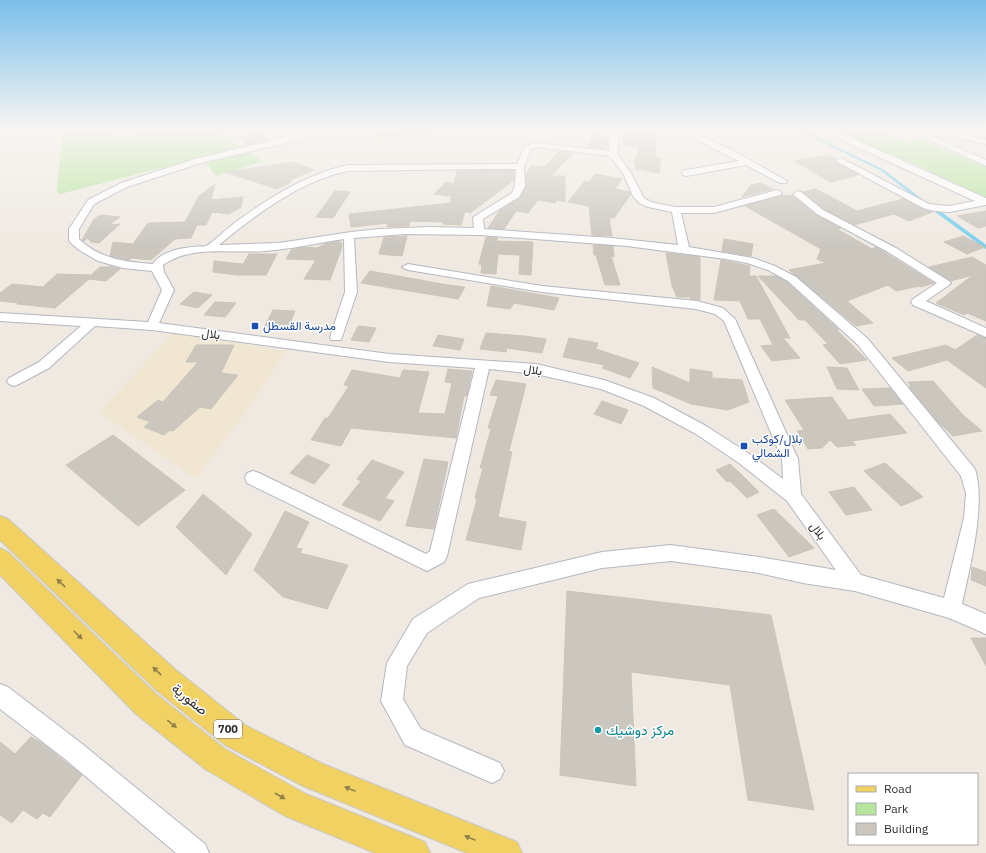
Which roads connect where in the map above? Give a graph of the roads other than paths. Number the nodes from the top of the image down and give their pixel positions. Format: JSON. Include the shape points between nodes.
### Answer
{"nodes":[{"id":1,"x":520,"y":167,"type":"edge"},
{"id":2,"x":177,"y":168,"type":"edge"},
{"id":3,"x":359,"y":168,"type":"edge"},
{"id":4,"x":623,"y":168,"type":"edge"},
{"id":5,"x":715,"y":168,"type":"edge"},
{"id":6,"x":758,"y":168,"type":"edge"},
{"id":7,"x":853,"y":168,"type":"edge"},
{"id":8,"x":910,"y":168,"type":"edge"},
{"id":9,"x":686,"y":173,"type":"dead end"},
{"id":10,"x":784,"y":181,"type":"dead end"},
{"id":11,"x":777,"y":193,"type":"dead end"},
{"id":12,"x":798,"y":194,"type":"dead end"},
{"id":13,"x":986,"y":202,"type":"edge"},
{"id":14,"x":676,"y":210,"type":"junction"},
{"id":15,"x":479,"y":231,"type":"junction"},
{"id":16,"x":349,"y":236,"type":"junction"},
{"id":17,"x":209,"y":248,"type":"junction"},
{"id":18,"x":684,"y":249,"type":"junction"},
{"id":19,"x":158,"y":268,"type":"junction"},
{"id":20,"x":408,"y":268,"type":"dead end"},
{"id":21,"x":0,"y":317,"type":"edge"},
{"id":22,"x":93,"y":322,"type":"junction"},
{"id":23,"x":152,"y":326,"type":"junction"},
{"id":24,"x":986,"y":333,"type":"edge"},
{"id":25,"x":336,"y":337,"type":"dead end"},
{"id":26,"x":483,"y":364,"type":"junction"},
{"id":27,"x":14,"y":381,"type":"dead end"},
{"id":28,"x":253,"y":478,"type":"dead end"},
{"id":29,"x":793,"y":496,"type":"junction"},
{"id":30,"x":980,"y":502,"type":"edge"},
{"id":31,"x":0,"y":526,"type":"edge"},
{"id":32,"x":0,"y":559,"type":"edge"},
{"id":33,"x":855,"y":582,"type":"junction"},
{"id":34,"x":951,"y":609,"type":"junction"},
{"id":35,"x":986,"y":624,"type":"edge"},
{"id":36,"x":0,"y":694,"type":"edge"},
{"id":37,"x":492,"y":771,"type":"dead end"},
{"id":38,"x":196,"y":853,"type":"edge"},
{"id":39,"x":414,"y":853,"type":"edge"},
{"id":40,"x":506,"y":853,"type":"edge"}],
"edges":[{"from":1,"to":15,"type":"street","via":[[520,186],[516,195],[478,218]]},
{"from":2,"to":19,"type":"street","via":[[124,185],[91,202],[74,229],[74,240],[81,249],[94,257],[116,264]]},
{"from":3,"to":17,"type":"street","via":[[332,171],[298,186],[226,233]]},
{"from":4,"to":14,"type":"street","via":[[642,201]]},
{"from":5,"to":9,"type":"street"},
{"from":6,"to":10,"type":"street"},
{"from":7,"to":13,"type":"street","via":[[937,210]]},
{"from":8,"to":13,"type":"street"},
{"from":11,"to":14,"type":"street","via":[[714,210]]},
{"from":12,"to":24,"type":"street","via":[[820,212],[892,250],[945,283],[917,302]]},
{"from":14,"to":18,"type":"street"},
{"from":15,"to":16,"type":"street","via":[[425,229]]},
{"from":15,"to":18,"type":"street"},
{"from":16,"to":17,"type":"street","via":[[264,248]]},
{"from":16,"to":25,"type":"street","via":[[351,292]]},
{"from":17,"to":19,"type":"street","via":[[171,255],[163,259]]},
{"from":18,"to":30,"type":"street","via":[[762,264],[780,270],[798,284],[864,342],[960,460],[970,474],[974,493]]},
{"from":19,"to":23,"type":"street","via":[[168,290]]},
{"from":20,"to":29,"type":"street","via":[[542,289],[697,305],[719,310],[729,319],[790,459]]},
{"from":21,"to":22,"type":"street","name":"بلال"},
{"from":22,"to":23,"type":"street","name":"بلال"},
{"from":22,"to":27,"type":"street","via":[[44,365]]},
{"from":23,"to":26,"type":"street","name":"بلال","via":[[389,358]]},
{"from":26,"to":28,"type":"street","via":[[438,556],[427,563]]},
{"from":26,"to":29,"type":"street","name":"بلال","via":[[536,370],[604,385],[649,402],[701,430],[744,458]]},
{"from":29,"to":33,"type":"street","name":"بلال"},
{"from":30,"to":34,"type":"street","via":[[973,518]]},
{"from":40,"to":31,"type":"main road","name":"صفورية","number":"700","one_way":true,"via":[[314,775],[235,735],[166,680]]},
{"from":32,"to":39,"type":"main road","number":"700","one_way":true,"via":[[146,704],[215,759],[296,805]]},
{"from":33,"to":34,"type":"street"},
{"from":33,"to":37,"type":"street","via":[[671,553],[602,560],[475,590],[420,626],[397,663],[392,701],[413,737]]},
{"from":34,"to":35,"type":"street"},
{"from":36,"to":38,"type":"street"}]}
